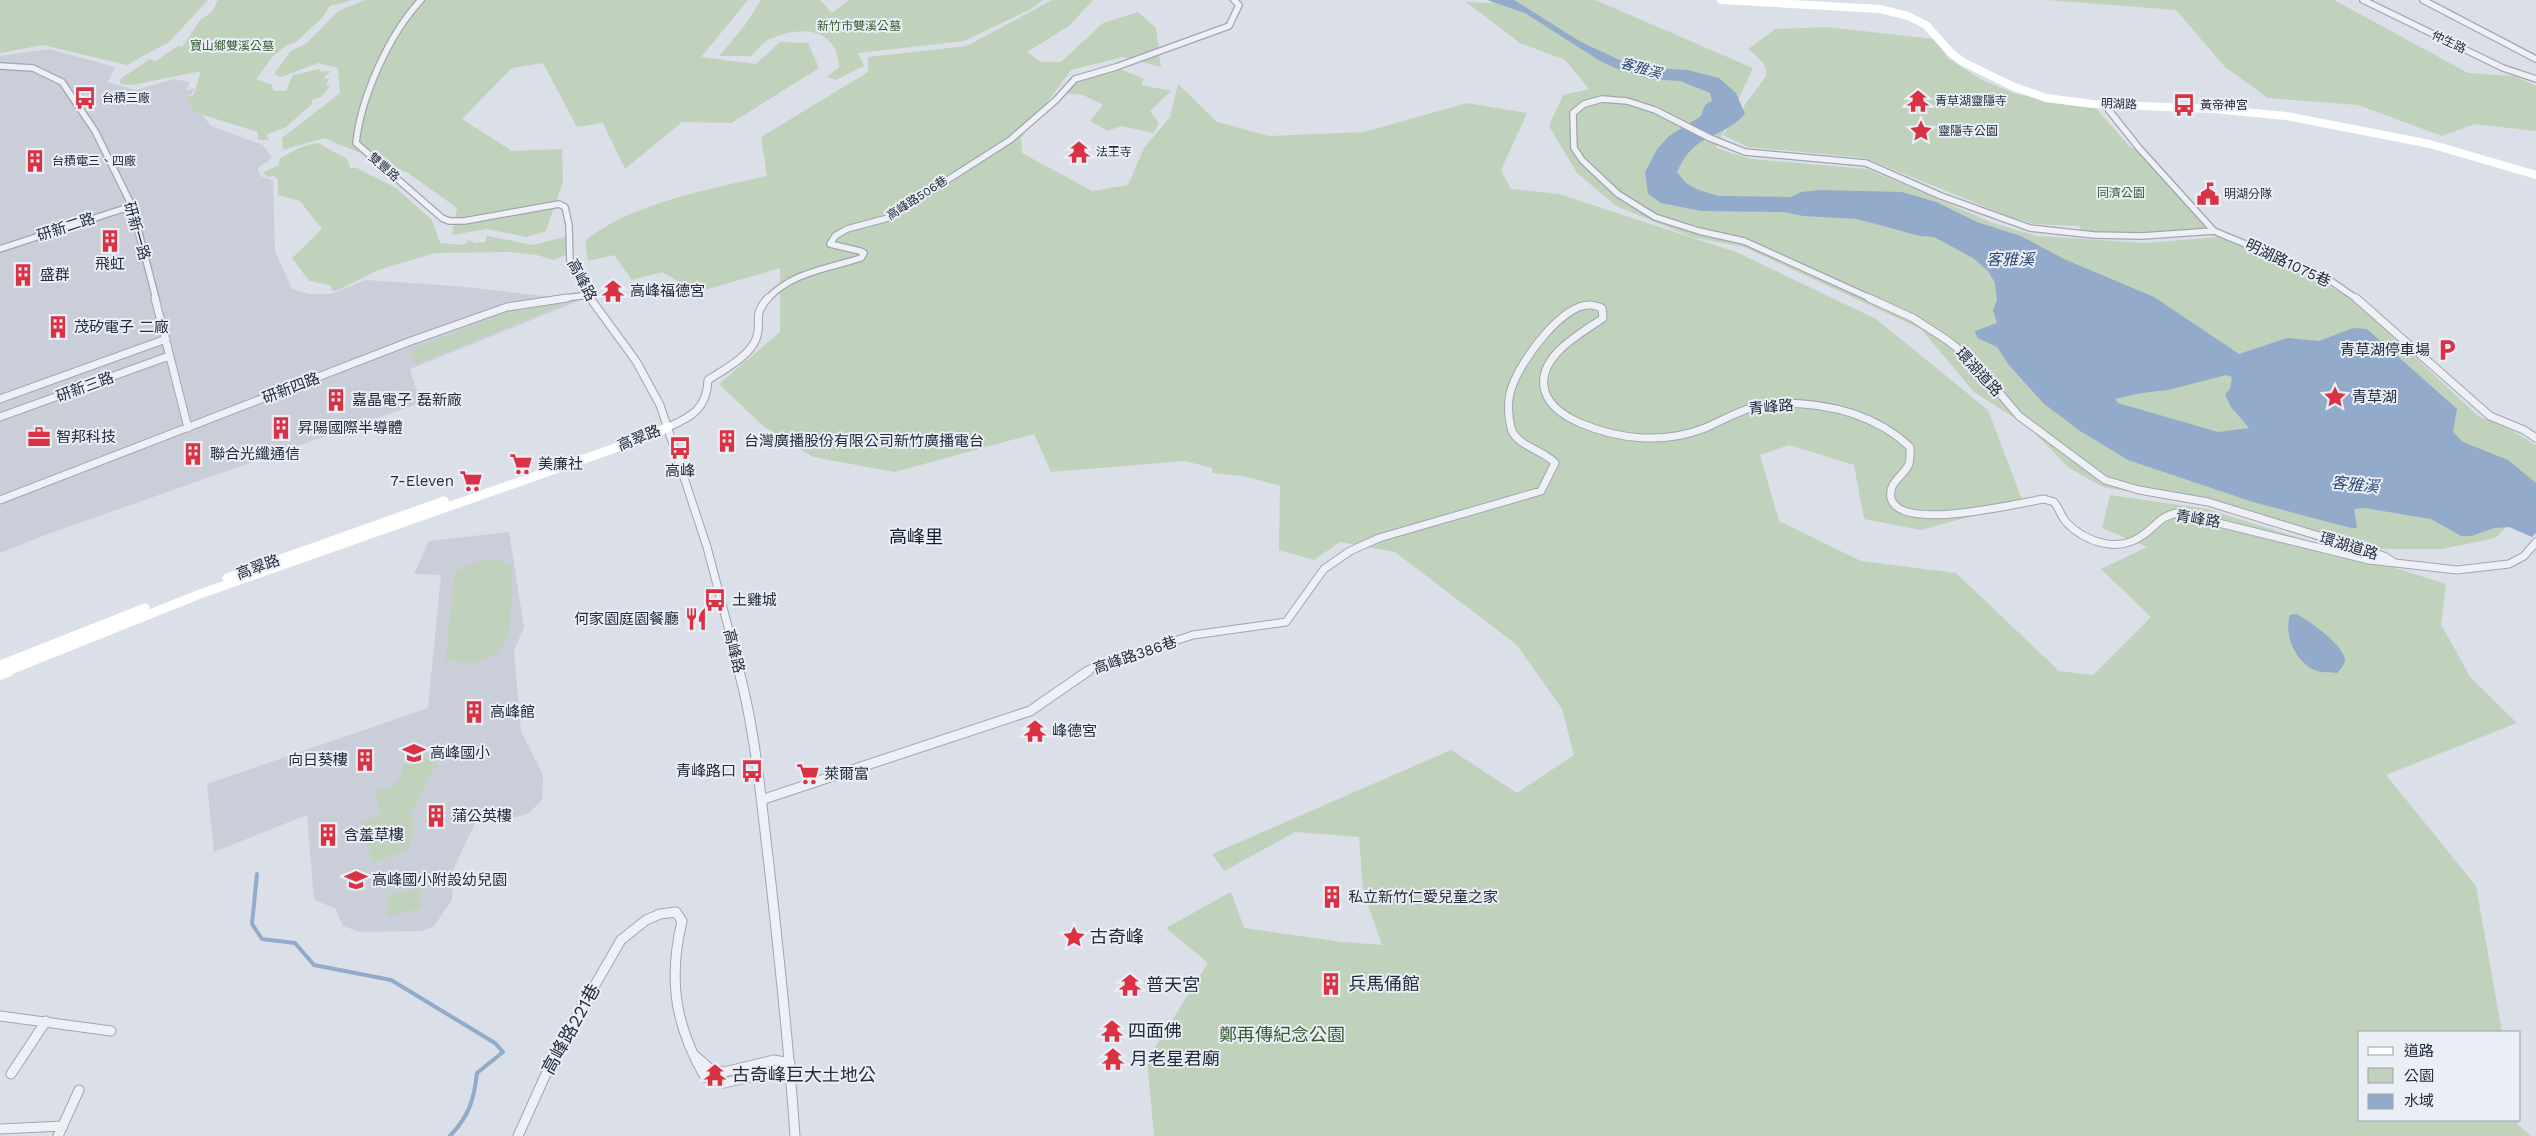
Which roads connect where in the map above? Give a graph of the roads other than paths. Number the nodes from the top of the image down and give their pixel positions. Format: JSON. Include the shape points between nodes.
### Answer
{"nodes":[{"id":1,"x":421,"y":0,"type":"edge"},
{"id":2,"x":1234,"y":0,"type":"edge"},
{"id":3,"x":1721,"y":0,"type":"edge"},
{"id":4,"x":2364,"y":0,"type":"edge"},
{"id":5,"x":2422,"y":0,"type":"edge"},
{"id":6,"x":2536,"y":59,"type":"edge"},
{"id":7,"x":0,"y":66,"type":"edge"},
{"id":8,"x":2536,"y":78,"type":"edge"},
{"id":9,"x":2104,"y":104,"type":"junction"},
{"id":10,"x":2536,"y":175,"type":"edge"},
{"id":11,"x":559,"y":204,"type":"joint"},
{"id":12,"x":132,"y":206,"type":"junction"},
{"id":13,"x":2214,"y":231,"type":"junction"},
{"id":14,"x":0,"y":248,"type":"edge"},
{"id":15,"x":588,"y":294,"type":"junction"},
{"id":16,"x":166,"y":339,"type":"junction"},
{"id":17,"x":169,"y":356,"type":"junction"},
{"id":18,"x":10,"y":395,"type":"junction"},
{"id":19,"x":0,"y":399,"type":"edge"},
{"id":20,"x":11,"y":413,"type":"junction"},
{"id":21,"x":0,"y":417,"type":"edge"},
{"id":22,"x":668,"y":427,"type":"junction"},
{"id":23,"x":188,"y":428,"type":"junction"},
{"id":24,"x":2536,"y":438,"type":"edge"},
{"id":25,"x":0,"y":500,"type":"edge"},
{"id":26,"x":1379,"y":538,"type":"joint"},
{"id":27,"x":2536,"y":542,"type":"edge"},
{"id":28,"x":2396,"y":564,"type":"junction"},
{"id":29,"x":0,"y":664,"type":"edge"},
{"id":30,"x":0,"y":674,"type":"edge"},
{"id":31,"x":761,"y":800,"type":"junction"},
{"id":32,"x":0,"y":1016,"type":"edge"},
{"id":33,"x":46,"y":1021,"type":"junction"},
{"id":34,"x":111,"y":1031,"type":"dead end"},
{"id":35,"x":790,"y":1063,"type":"junction"},
{"id":36,"x":11,"y":1074,"type":"dead end"},
{"id":37,"x":79,"y":1090,"type":"dead end"},
{"id":38,"x":63,"y":1126,"type":"junction"},
{"id":39,"x":0,"y":1130,"type":"edge"},
{"id":40,"x":58,"y":1136,"type":"edge"},
{"id":41,"x":518,"y":1136,"type":"edge"},
{"id":42,"x":795,"y":1136,"type":"edge"}],
"edges":[{"from":1,"to":11,"type":"street","name":"雙豐路","via":[[382,60],[370,86],[356,142],[448,221]]},
{"from":2,"to":22,"type":"street","name":"高峰路506巷","via":[[1239,10],[1229,26],[1075,79],[1010,140],[888,218],[847,229],[835,236],[830,244],[838,248],[859,249],[864,253],[861,258],[822,267],[780,287],[757,315],[754,342],[708,380],[708,396],[699,409]]},
{"from":3,"to":9,"type":"street","name":"明湖路","via":[[1880,9],[1904,15],[1932,31],[1954,56],[2021,89],[2045,98]]},
{"from":4,"to":8,"type":"street","name":"仲生路","via":[[2501,67]]},
{"from":5,"to":6,"type":"street","name":"仲生路"},
{"from":7,"to":12,"type":"street","name":"研新一路","via":[[33,68],[62,82],[95,131]]},
{"from":9,"to":10,"type":"street","name":"明湖路","via":[[2212,108],[2288,116],[2431,142]]},
{"from":9,"to":13,"type":"street","name":"明湖路1075巷"},
{"from":11,"to":15,"type":"street","name":"高峰路","via":[[565,207],[569,225],[570,264]]},
{"from":12,"to":14,"type":"street","name":"研新二路"},
{"from":12,"to":16,"type":"street","name":"研新一路"},
{"from":13,"to":24,"type":"street","name":"明湖路1075巷","via":[[2325,277],[2364,304],[2490,416]]},
{"from":13,"to":28,"type":"street","name":"環湖道路","via":[[2142,236],[2030,228],[1941,196],[1866,163],[1745,152],[1627,101],[1602,99],[1584,104],[1573,113],[1574,148],[1582,160],[1618,194],[1656,217],[1744,241],[1914,318],[1971,360],[2019,416],[2106,480],[2139,490],[2208,502],[2384,556]]},
{"from":15,"to":22,"type":"street","name":"高峰路","via":[[636,362],[660,405]]},
{"from":15,"to":23,"type":"street","name":"研新四路","via":[[507,307]]},
{"from":16,"to":17,"type":"street","name":"研新一路"},
{"from":16,"to":18,"type":"street","name":"研新三路"},
{"from":17,"to":20,"type":"street","name":"研新三路"},
{"from":17,"to":23,"type":"street","name":"研新一路"},
{"from":18,"to":19,"type":"street","name":"研新三路"},
{"from":18,"to":20,"type":"street"},
{"from":20,"to":21,"type":"street","name":"研新三路"},
{"from":22,"to":29,"type":"street","name":"高翠路","via":[[652,428],[304,550]]},
{"from":22,"to":30,"type":"street","name":"高翠路","via":[[200,594]]},
{"from":22,"to":31,"type":"street","name":"高峰路","via":[[707,546],[745,693]]},
{"from":23,"to":25,"type":"street","name":"研新四路"},
{"from":26,"to":28,"type":"street","name":"青峰路","via":[[1541,491],[1555,463],[1512,431],[1511,389],[1530,354],[1561,318],[1587,304],[1602,308],[1603,318],[1552,357],[1544,382],[1547,397],[1554,407],[1575,421],[1606,433],[1642,440],[1673,438],[1758,405],[1780,403],[1829,407],[1897,433],[1910,447],[1909,465],[1897,478],[1891,498],[1893,505],[1909,513],[1956,514],[2044,499],[2054,502],[2064,520],[2074,528],[2106,545],[2122,547],[2136,541],[2164,515],[2178,514],[2207,518],[2321,549]]},
{"from":26,"to":31,"type":"street","name":"高峰路386巷","via":[[1350,551],[1324,569],[1286,622],[1193,635],[1092,668],[1030,711]]},
{"from":27,"to":28,"type":"street","name":"環湖道路","via":[[2524,556],[2509,564],[2485,568],[2458,570]]},
{"from":31,"to":35,"type":"street","name":"高峰路"},
{"from":32,"to":33,"type":"street"},
{"from":33,"to":34,"type":"street"},
{"from":33,"to":36,"type":"street"},
{"from":35,"to":41,"type":"street","name":"高峰路221巷","via":[[772,1072],[724,1083],[705,1077],[689,1050],[679,1022],[674,962],[682,921],[676,912],[664,912],[632,927],[621,940],[554,1056]]},
{"from":35,"to":42,"type":"street","name":"高峰路"},
{"from":37,"to":38,"type":"street"},
{"from":38,"to":39,"type":"street"},
{"from":38,"to":40,"type":"street"}]}
